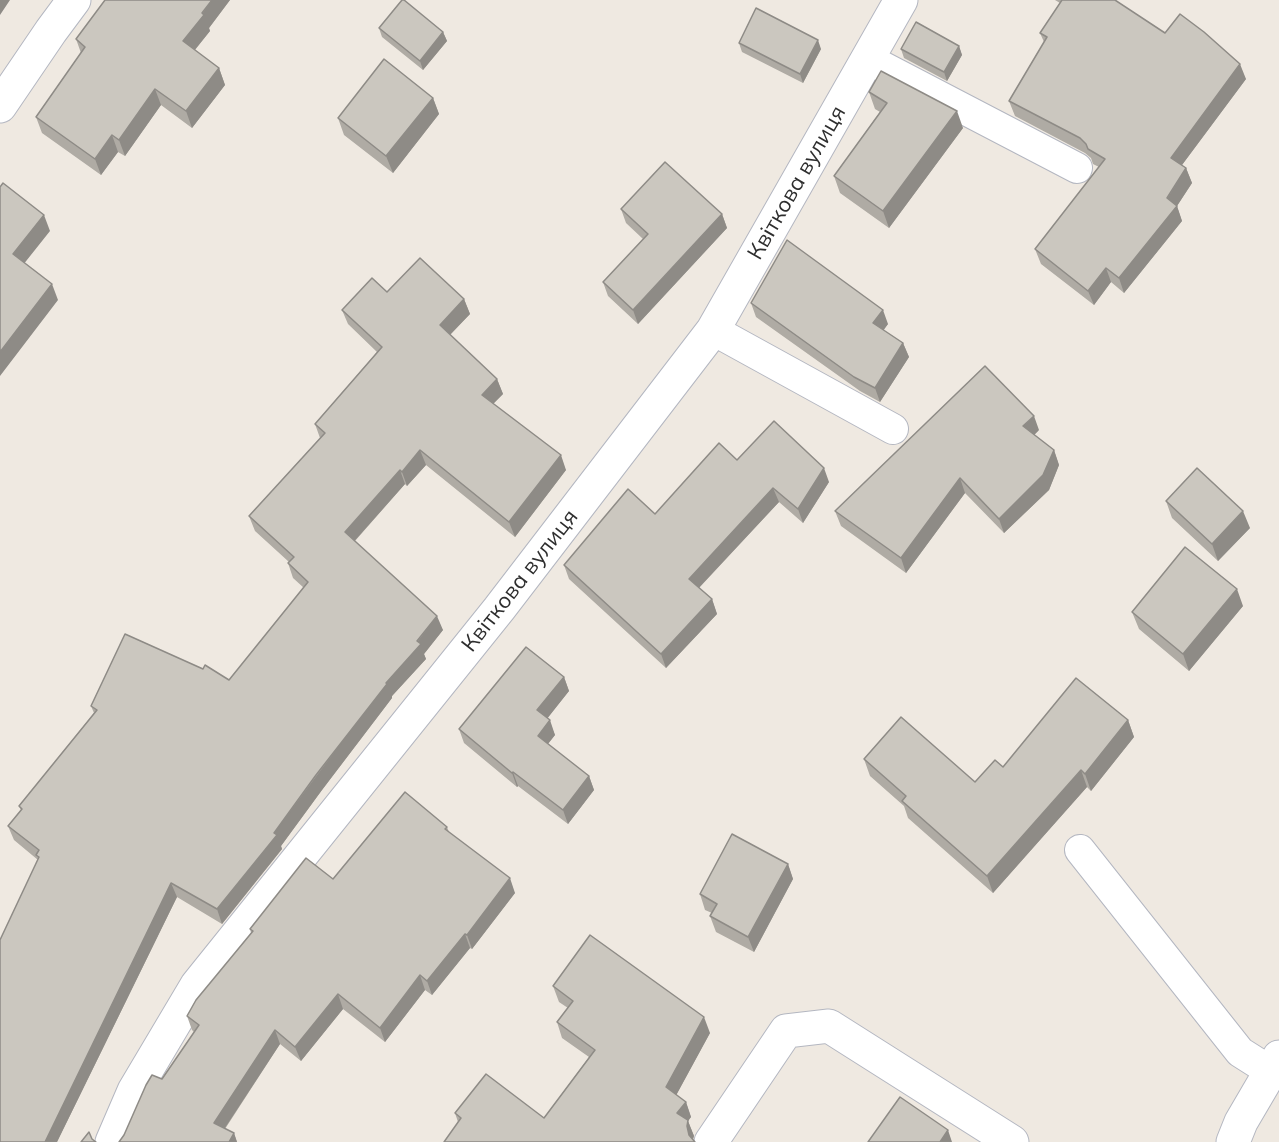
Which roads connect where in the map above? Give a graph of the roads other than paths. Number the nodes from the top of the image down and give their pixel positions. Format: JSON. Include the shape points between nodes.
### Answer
{"nodes":[{"id":1,"x":74,"y":0,"type":"edge"},
{"id":2,"x":901,"y":0,"type":"edge"},
{"id":3,"x":868,"y":59,"type":"junction"},
{"id":4,"x":0,"y":106,"type":"edge"},
{"id":5,"x":1077,"y":168,"type":"dead end"},
{"id":6,"x":713,"y":330,"type":"junction"},
{"id":7,"x":893,"y":429,"type":"dead end"},
{"id":8,"x":1080,"y":850,"type":"dead end"},
{"id":9,"x":1274,"y":1064,"type":"edge"},
{"id":10,"x":112,"y":1142,"type":"edge"},
{"id":11,"x":711,"y":1142,"type":"edge"},
{"id":12,"x":1012,"y":1142,"type":"edge"},
{"id":13,"x":1233,"y":1142,"type":"edge"}],
"edges":[{"from":1,"to":4,"type":"street"},
{"from":2,"to":3,"type":"street","name":"Квіткова вулиця"},
{"from":3,"to":5,"type":"lane"},
{"from":3,"to":6,"type":"street","name":"Квіткова вулиця"},
{"from":6,"to":7,"type":"lane"},
{"from":6,"to":10,"type":"street","name":"Квіткова вулиця","via":[[499,609],[197,985],[134,1091]]},
{"from":8,"to":9,"type":"lane","via":[[1240,1052]]},
{"from":9,"to":13,"type":"street"},
{"from":11,"to":12,"type":"street","via":[[786,1031],[829,1026]]}]}
